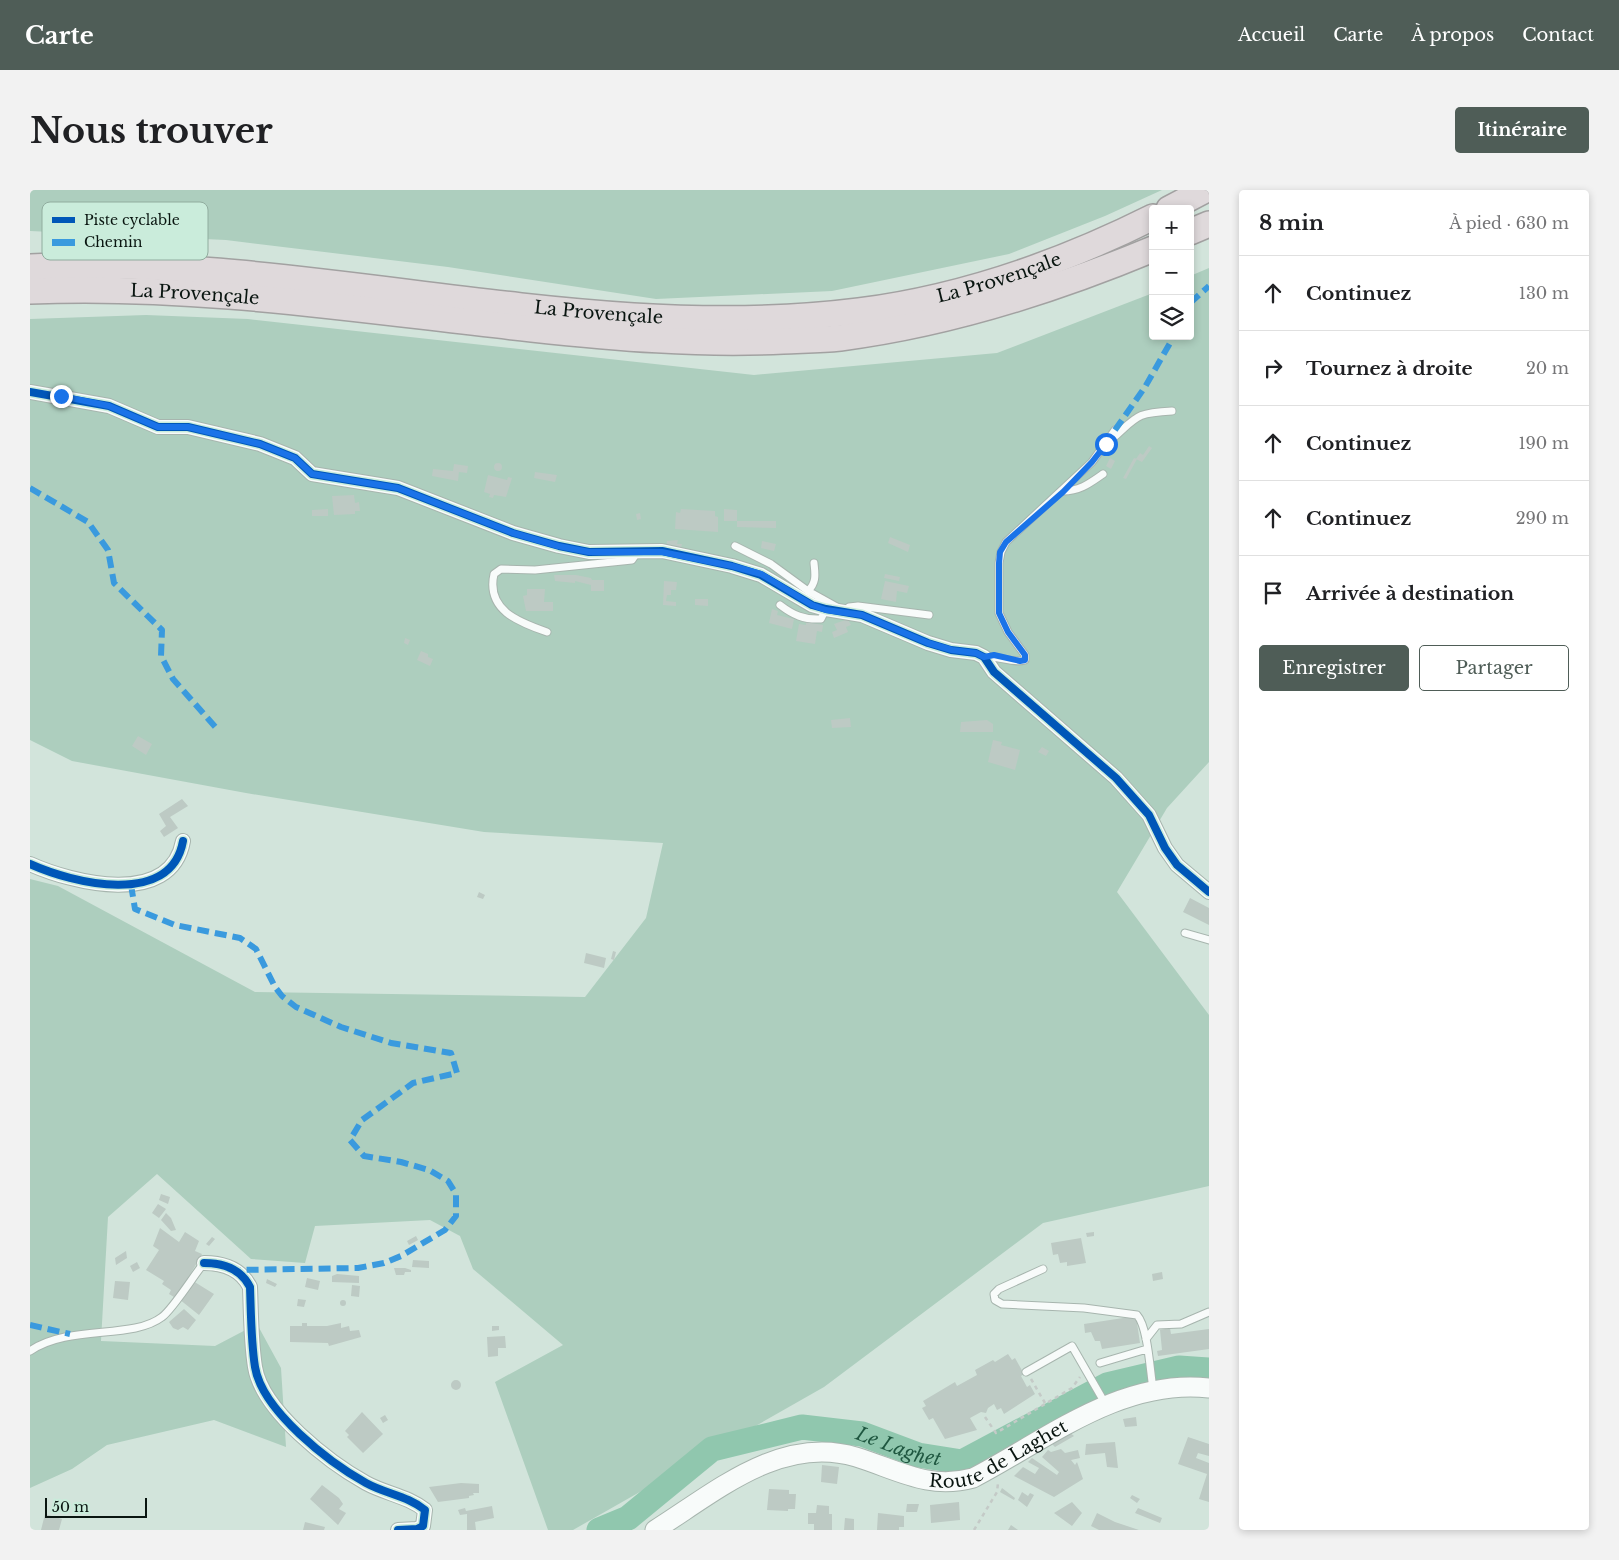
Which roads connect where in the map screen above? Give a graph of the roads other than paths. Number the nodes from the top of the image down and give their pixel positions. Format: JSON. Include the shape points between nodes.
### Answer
{"nodes":[{"id":1,"x":1205,"y":190,"type":"edge"},
{"id":2,"x":1177,"y":205,"type":"edge"},
{"id":3,"x":1149,"y":219,"type":"edge"},
{"id":4,"x":1151,"y":250,"type":"edge"},
{"id":5,"x":30,"y":267,"type":"edge"},
{"id":6,"x":30,"y":291,"type":"edge"},
{"id":7,"x":30,"y":392,"type":"edge"},
{"id":8,"x":1172,"y":411,"type":"dead end"},
{"id":9,"x":1115,"y":430,"type":"dead end"},
{"id":10,"x":1106,"y":444,"type":"junction"},
{"id":11,"x":1103,"y":474,"type":"dead end"},
{"id":12,"x":1063,"y":492,"type":"junction"},
{"id":13,"x":735,"y":546,"type":"dead end"},
{"id":14,"x":638,"y":551,"type":"junction"},
{"id":15,"x":814,"y":563,"type":"dead end"},
{"id":16,"x":808,"y":591,"type":"junction"},
{"id":17,"x":780,"y":605,"type":"dead end"},
{"id":18,"x":826,"y":610,"type":"junction"},
{"id":19,"x":844,"y":611,"type":"junction"},
{"id":20,"x":929,"y":615,"type":"dead end"},
{"id":21,"x":547,"y":632,"type":"dead end"},
{"id":22,"x":984,"y":657,"type":"junction"},
{"id":23,"x":183,"y":842,"type":"dead end"},
{"id":24,"x":30,"y":864,"type":"edge"},
{"id":25,"x":1209,"y":892,"type":"edge"},
{"id":26,"x":1185,"y":933,"type":"dead end"},
{"id":27,"x":1209,"y":940,"type":"edge"},
{"id":28,"x":204,"y":1263,"type":"joint"},
{"id":29,"x":1043,"y":1270,"type":"dead end"},
{"id":30,"x":1209,"y":1312,"type":"edge"},
{"id":31,"x":1146,"y":1339,"type":"junction"},
{"id":32,"x":30,"y":1351,"type":"edge"},
{"id":33,"x":1147,"y":1353,"type":"junction"},
{"id":34,"x":1100,"y":1363,"type":"dead end"},
{"id":35,"x":1026,"y":1372,"type":"road end"},
{"id":36,"x":1153,"y":1388,"type":"junction"},
{"id":37,"x":1209,"y":1388,"type":"edge"},
{"id":38,"x":1105,"y":1403,"type":"junction"},
{"id":39,"x":398,"y":1530,"type":"edge"},
{"id":40,"x":654,"y":1530,"type":"edge"}],
"edges":[{"from":1,"to":2,"type":"highway"},
{"from":3,"to":5,"type":"highway","name":"La Provençale","via":[[1036,267],[976,287],[926,300],[860,311],[795,317],[660,318],[246,272],[111,265]]},
{"from":4,"to":6,"type":"highway","name":"La Provençale","via":[[1014,301],[932,322],[838,338],[728,344],[642,341],[142,289]]},
{"from":7,"to":14,"type":"street","via":[[109,406],[158,427],[188,427],[260,444],[295,458],[312,474],[398,488],[513,533],[558,546],[589,552]]},
{"from":8,"to":10,"type":"lane","via":[[1145,413],[1129,421]]},
{"from":9,"to":10,"type":"lane"},
{"from":10,"to":12,"type":"lane"},
{"from":11,"to":12,"type":"lane","via":[[1087,486]]},
{"from":12,"to":22,"type":"lane","via":[[1006,542],[1000,552],[999,613],[1025,660],[994,655]]},
{"from":13,"to":16,"type":"lane","via":[[771,564]]},
{"from":14,"to":18,"type":"street","via":[[662,552],[761,574]]},
{"from":14,"to":21,"type":"lane","via":[[632,560],[612,564],[501,569],[494,574],[491,585],[498,604],[517,622]]},
{"from":15,"to":16,"type":"lane","via":[[816,578]]},
{"from":16,"to":19,"type":"lane"},
{"from":17,"to":18,"type":"lane","via":[[795,616],[810,620],[821,619]]},
{"from":18,"to":19,"type":"street"},
{"from":19,"to":20,"type":"lane","via":[[858,606]]},
{"from":19,"to":22,"type":"street","via":[[862,615],[928,643]]},
{"from":22,"to":25,"type":"street","via":[[994,672],[1116,778],[1149,815],[1177,866]]},
{"from":23,"to":24,"type":"street","via":[[181,854],[173,865],[158,876],[131,885],[74,880]]},
{"from":26,"to":27,"type":"lane"},
{"from":28,"to":32,"type":"lane","via":[[162,1317],[139,1327],[70,1334]]},
{"from":28,"to":39,"type":"street","via":[[217,1263],[237,1270],[246,1279],[250,1287],[255,1369],[270,1401],[292,1428],[367,1484],[414,1501],[425,1510],[424,1526]]},
{"from":29,"to":31,"type":"lane","via":[[999,1289],[994,1294],[995,1300],[1002,1304],[1137,1314],[1142,1320]]},
{"from":30,"to":31,"type":"lane","via":[[1181,1324],[1157,1325]]},
{"from":31,"to":33,"type":"lane"},
{"from":33,"to":34,"type":"lane"},
{"from":33,"to":36,"type":"lane"},
{"from":35,"to":38,"type":"lane","via":[[1072,1346]]},
{"from":36,"to":37,"type":"main road","name":"Route de Laghet"},
{"from":36,"to":38,"type":"main road","name":"Route de Laghet"},
{"from":38,"to":40,"type":"main road","name":"Route de Laghet","via":[[982,1474],[961,1482],[932,1482],[853,1456],[819,1452],[783,1457],[756,1467]]}]}
